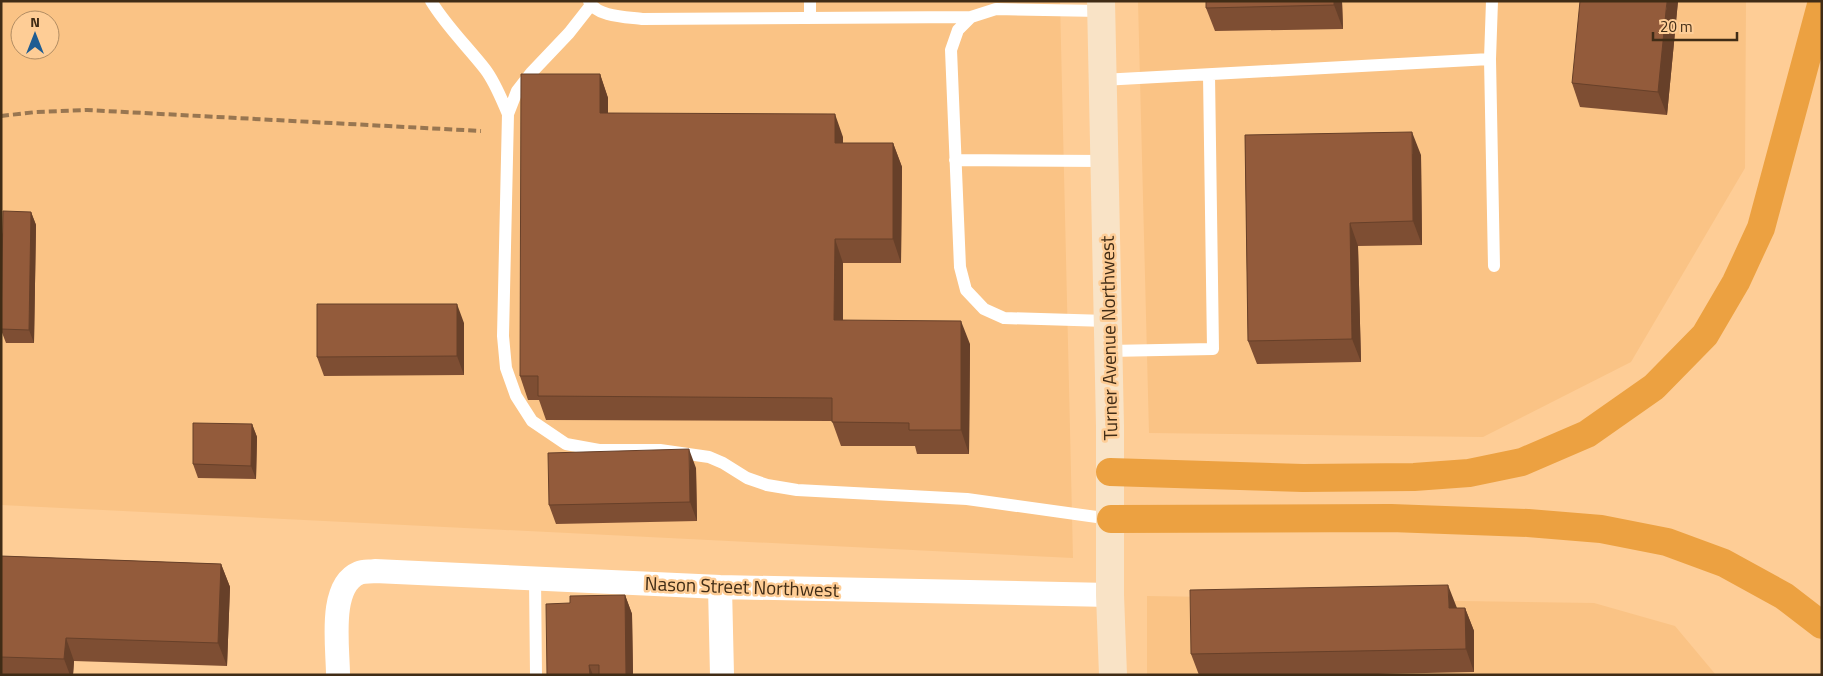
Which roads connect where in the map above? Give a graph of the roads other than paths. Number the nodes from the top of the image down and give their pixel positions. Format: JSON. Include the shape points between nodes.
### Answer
{"nodes":[{"id":1,"x":431,"y":1,"type":"edge"},
{"id":2,"x":810,"y":1,"type":"edge"},
{"id":3,"x":1492,"y":1,"type":"edge"},
{"id":4,"x":1822,"y":2,"type":"edge"},
{"id":5,"x":590,"y":3,"type":"edge"},
{"id":6,"x":1101,"y":6,"type":"edge"},
{"id":7,"x":971,"y":17,"type":"junction"},
{"id":8,"x":810,"y":18,"type":"junction"},
{"id":9,"x":1490,"y":60,"type":"junction"},
{"id":10,"x":1209,"y":75,"type":"junction"},
{"id":11,"x":1102,"y":80,"type":"junction"},
{"id":12,"x":508,"y":114,"type":"junction"},
{"id":13,"x":956,"y":160,"type":"junction"},
{"id":14,"x":1104,"y":161,"type":"junction"},
{"id":15,"x":1494,"y":266,"type":"dead end"},
{"id":16,"x":1107,"y":321,"type":"junction"},
{"id":17,"x":1108,"y":350,"type":"junction"},
{"id":18,"x":1110,"y":472,"type":"junction"},
{"id":19,"x":1111,"y":519,"type":"junction"},
{"id":20,"x":535,"y":578,"type":"junction"},
{"id":21,"x":720,"y":586,"type":"junction"},
{"id":22,"x":1110,"y":595,"type":"junction"},
{"id":23,"x":1822,"y":626,"type":"edge"},
{"id":24,"x":338,"y":675,"type":"edge"},
{"id":25,"x":536,"y":675,"type":"edge"},
{"id":26,"x":722,"y":675,"type":"edge"},
{"id":27,"x":1113,"y":675,"type":"edge"}],
"edges":[{"from":1,"to":12,"type":"lane","via":[[485,69]]},
{"from":2,"to":8,"type":"lane"},
{"from":3,"to":9,"type":"lane"},
{"from":4,"to":18,"type":"highway","via":[[1762,228],[1736,282],[1705,335],[1654,388],[1587,434],[1522,462],[1414,477],[1303,478]]},
{"from":5,"to":8,"type":"lane","via":[[609,15],[642,19]]},
{"from":5,"to":12,"type":"lane","via":[[569,33],[531,72],[517,91]]},
{"from":6,"to":7,"type":"lane","via":[[996,10]]},
{"from":6,"to":11,"type":"street","name":"Turner Avenue Northwest"},
{"from":7,"to":8,"type":"lane"},
{"from":7,"to":13,"type":"lane","via":[[958,30],[951,50]]},
{"from":9,"to":10,"type":"lane"},
{"from":9,"to":15,"type":"lane"},
{"from":10,"to":11,"type":"lane"},
{"from":10,"to":17,"type":"lane","via":[[1213,349]]},
{"from":11,"to":14,"type":"street","name":"Turner Avenue Northwest"},
{"from":12,"to":19,"type":"lane","via":[[503,304],[506,368],[516,396],[532,421],[566,444],[600,450],[660,450],[709,457],[747,478],[797,490],[967,499]]},
{"from":13,"to":14,"type":"lane"},
{"from":13,"to":16,"type":"lane","via":[[960,267],[966,290],[984,308],[1004,318]]},
{"from":14,"to":16,"type":"street","name":"Turner Avenue Northwest"},
{"from":16,"to":17,"type":"street","name":"Turner Avenue Northwest"},
{"from":17,"to":18,"type":"street","name":"Turner Avenue Northwest"},
{"from":18,"to":19,"type":"street","name":"Turner Avenue Northwest"},
{"from":19,"to":22,"type":"street","name":"Turner Avenue Northwest"},
{"from":19,"to":23,"type":"highway","via":[[1391,518],[1601,529],[1667,542],[1724,563],[1784,596]]},
{"from":20,"to":21,"type":"street","name":"Nason Street Northwest"},
{"from":20,"to":24,"type":"street","name":"Nason Street Northwest","via":[[359,573],[346,583],[339,598]]},
{"from":20,"to":25,"type":"lane"},
{"from":21,"to":22,"type":"street","name":"Nason Street Northwest"},
{"from":21,"to":26,"type":"street"},
{"from":22,"to":27,"type":"street","name":"Turner Avenue Northwest"}]}
